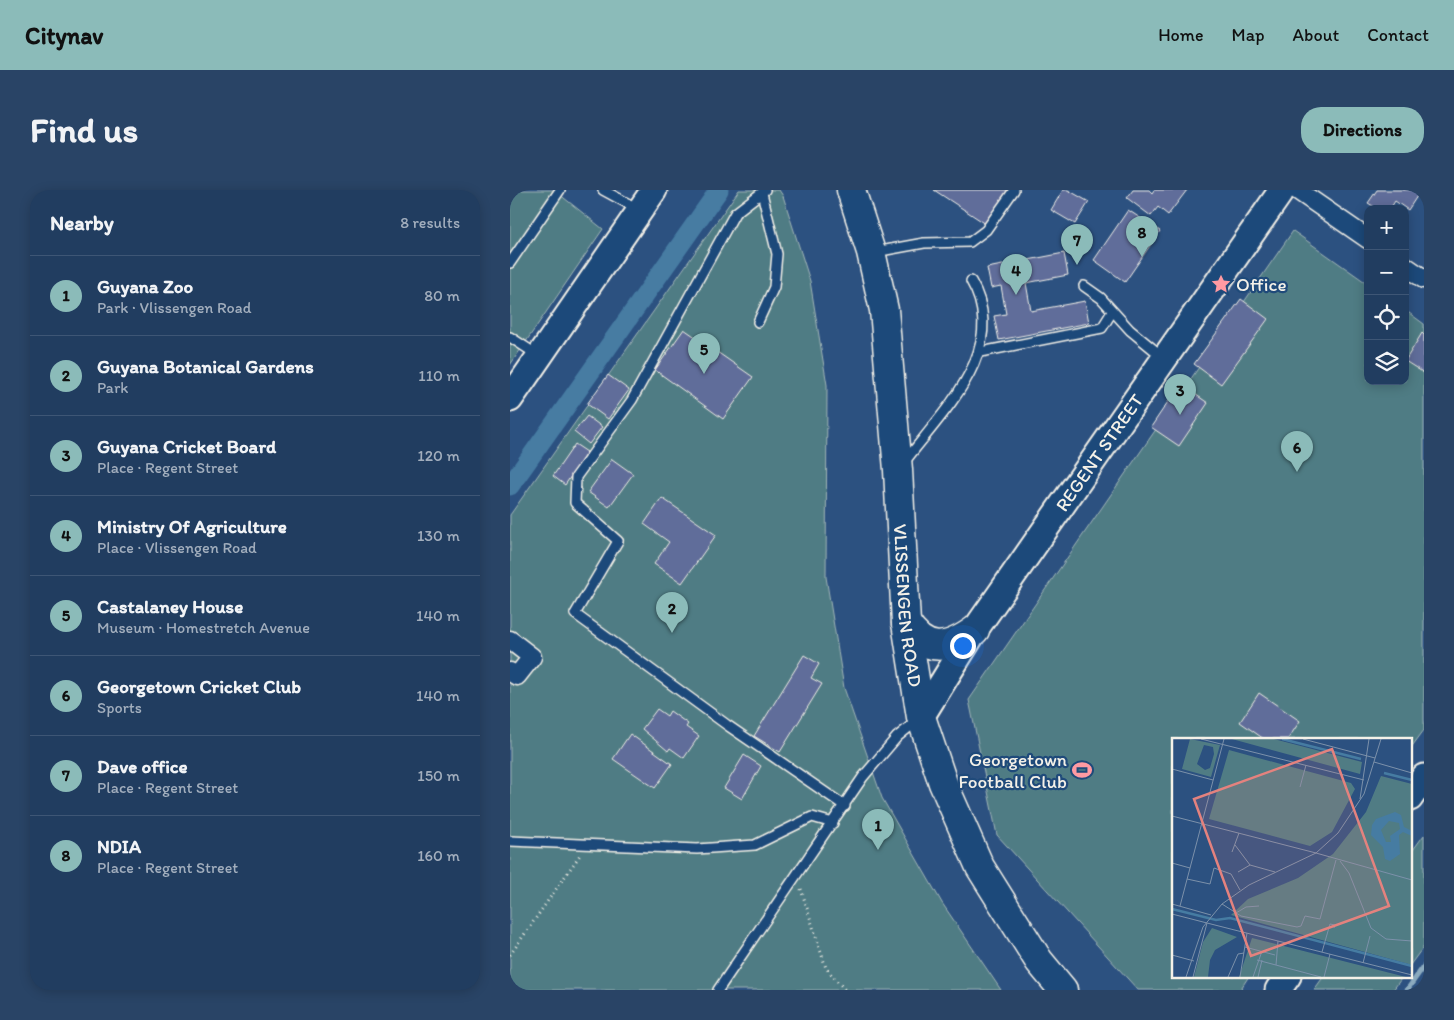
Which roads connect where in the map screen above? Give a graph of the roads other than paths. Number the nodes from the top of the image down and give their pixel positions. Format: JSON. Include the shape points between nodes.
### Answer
{"nodes":[{"id":1,"x":560,"y":190,"type":"edge"},
{"id":2,"x":603,"y":190,"type":"edge"},
{"id":3,"x":851,"y":190,"type":"edge"},
{"id":4,"x":1014,"y":190,"type":"edge"},
{"id":5,"x":1282,"y":190,"type":"edge"},
{"id":6,"x":1297,"y":190,"type":"edge"},
{"id":7,"x":763,"y":192,"type":"edge"},
{"id":8,"x":647,"y":200,"type":"edge"},
{"id":9,"x":1364,"y":236,"type":"edge"},
{"id":10,"x":871,"y":252,"type":"junction"},
{"id":11,"x":512,"y":257,"type":"edge"},
{"id":12,"x":1409,"y":269,"type":"edge"},
{"id":13,"x":1424,"y":279,"type":"edge"},
{"id":14,"x":971,"y":281,"type":"dead end"},
{"id":15,"x":1084,"y":286,"type":"dead end"},
{"id":16,"x":1112,"y":312,"type":"junction"},
{"id":17,"x":758,"y":322,"type":"dead end"},
{"id":18,"x":510,"y":337,"type":"edge"},
{"id":19,"x":981,"y":352,"type":"junction"},
{"id":20,"x":539,"y":356,"type":"junction"},
{"id":21,"x":1164,"y":358,"type":"junction"},
{"id":22,"x":510,"y":399,"type":"edge"},
{"id":23,"x":898,"y":470,"type":"junction"},
{"id":24,"x":906,"y":623,"type":"junction"},
{"id":25,"x":975,"y":630,"type":"junction"},
{"id":26,"x":510,"y":640,"type":"edge"},
{"id":27,"x":510,"y":672,"type":"edge"},
{"id":28,"x":912,"y":725,"type":"junction"},
{"id":29,"x":1424,"y":777,"type":"edge"},
{"id":30,"x":1412,"y":795,"type":"edge"},
{"id":31,"x":845,"y":806,"type":"junction"},
{"id":32,"x":833,"y":823,"type":"junction"},
{"id":33,"x":510,"y":841,"type":"edge"},
{"id":34,"x":1287,"y":978,"type":"edge"},
{"id":35,"x":718,"y":990,"type":"edge"},
{"id":36,"x":1063,"y":990,"type":"edge"},
{"id":37,"x":1278,"y":990,"type":"edge"}],
"edges":[{"from":1,"to":11,"type":"lane"},
{"from":2,"to":8,"type":"lane"},
{"from":3,"to":10,"type":"main road","name":"VLISSENGEN ROAD"},
{"from":4,"to":10,"type":"lane","via":[[986,230],[970,242],[924,243]]},
{"from":5,"to":21,"type":"main road","name":"REGENT STREET"},
{"from":6,"to":9,"type":"street"},
{"from":7,"to":17,"type":"lane","via":[[777,254],[774,287]]},
{"from":7,"to":31,"type":"lane","via":[[735,213],[632,400],[576,477],[575,503],[618,541],[574,614]]},
{"from":8,"to":20,"type":"main road"},
{"from":10,"to":23,"type":"main road","name":"VLISSENGEN ROAD","via":[[884,310]]},
{"from":12,"to":13,"type":"street"},
{"from":14,"to":19,"type":"lane","via":[[984,310]]},
{"from":15,"to":16,"type":"lane","via":[[1101,298]]},
{"from":16,"to":19,"type":"lane","via":[[1102,328]]},
{"from":16,"to":21,"type":"lane"},
{"from":18,"to":20,"type":"lane"},
{"from":19,"to":23,"type":"lane","via":[[957,395]]},
{"from":20,"to":22,"type":"main road"},
{"from":21,"to":25,"type":"main road","name":"REGENT STREET"},
{"from":23,"to":24,"type":"main road","name":"VLISSENGEN ROAD"},
{"from":24,"to":25,"type":"main road","via":[[916,638],[936,646],[957,643]]},
{"from":24,"to":28,"type":"main road","name":"VLISSENGEN ROAD"},
{"from":25,"to":28,"type":"main road","name":"REGENT STREET"},
{"from":26,"to":27,"type":"street","via":[[532,657],[517,676]]},
{"from":28,"to":31,"type":"lane","via":[[875,762]]},
{"from":28,"to":36,"type":"main road","name":"VLISSENGEN ROAD","via":[[943,783],[980,867],[1039,960]]},
{"from":29,"to":30,"type":"main road"},
{"from":31,"to":32,"type":"lane"},
{"from":32,"to":33,"type":"lane","via":[[812,817],[755,845],[697,849]]},
{"from":32,"to":35,"type":"lane"},
{"from":34,"to":37,"type":"main road"}]}
